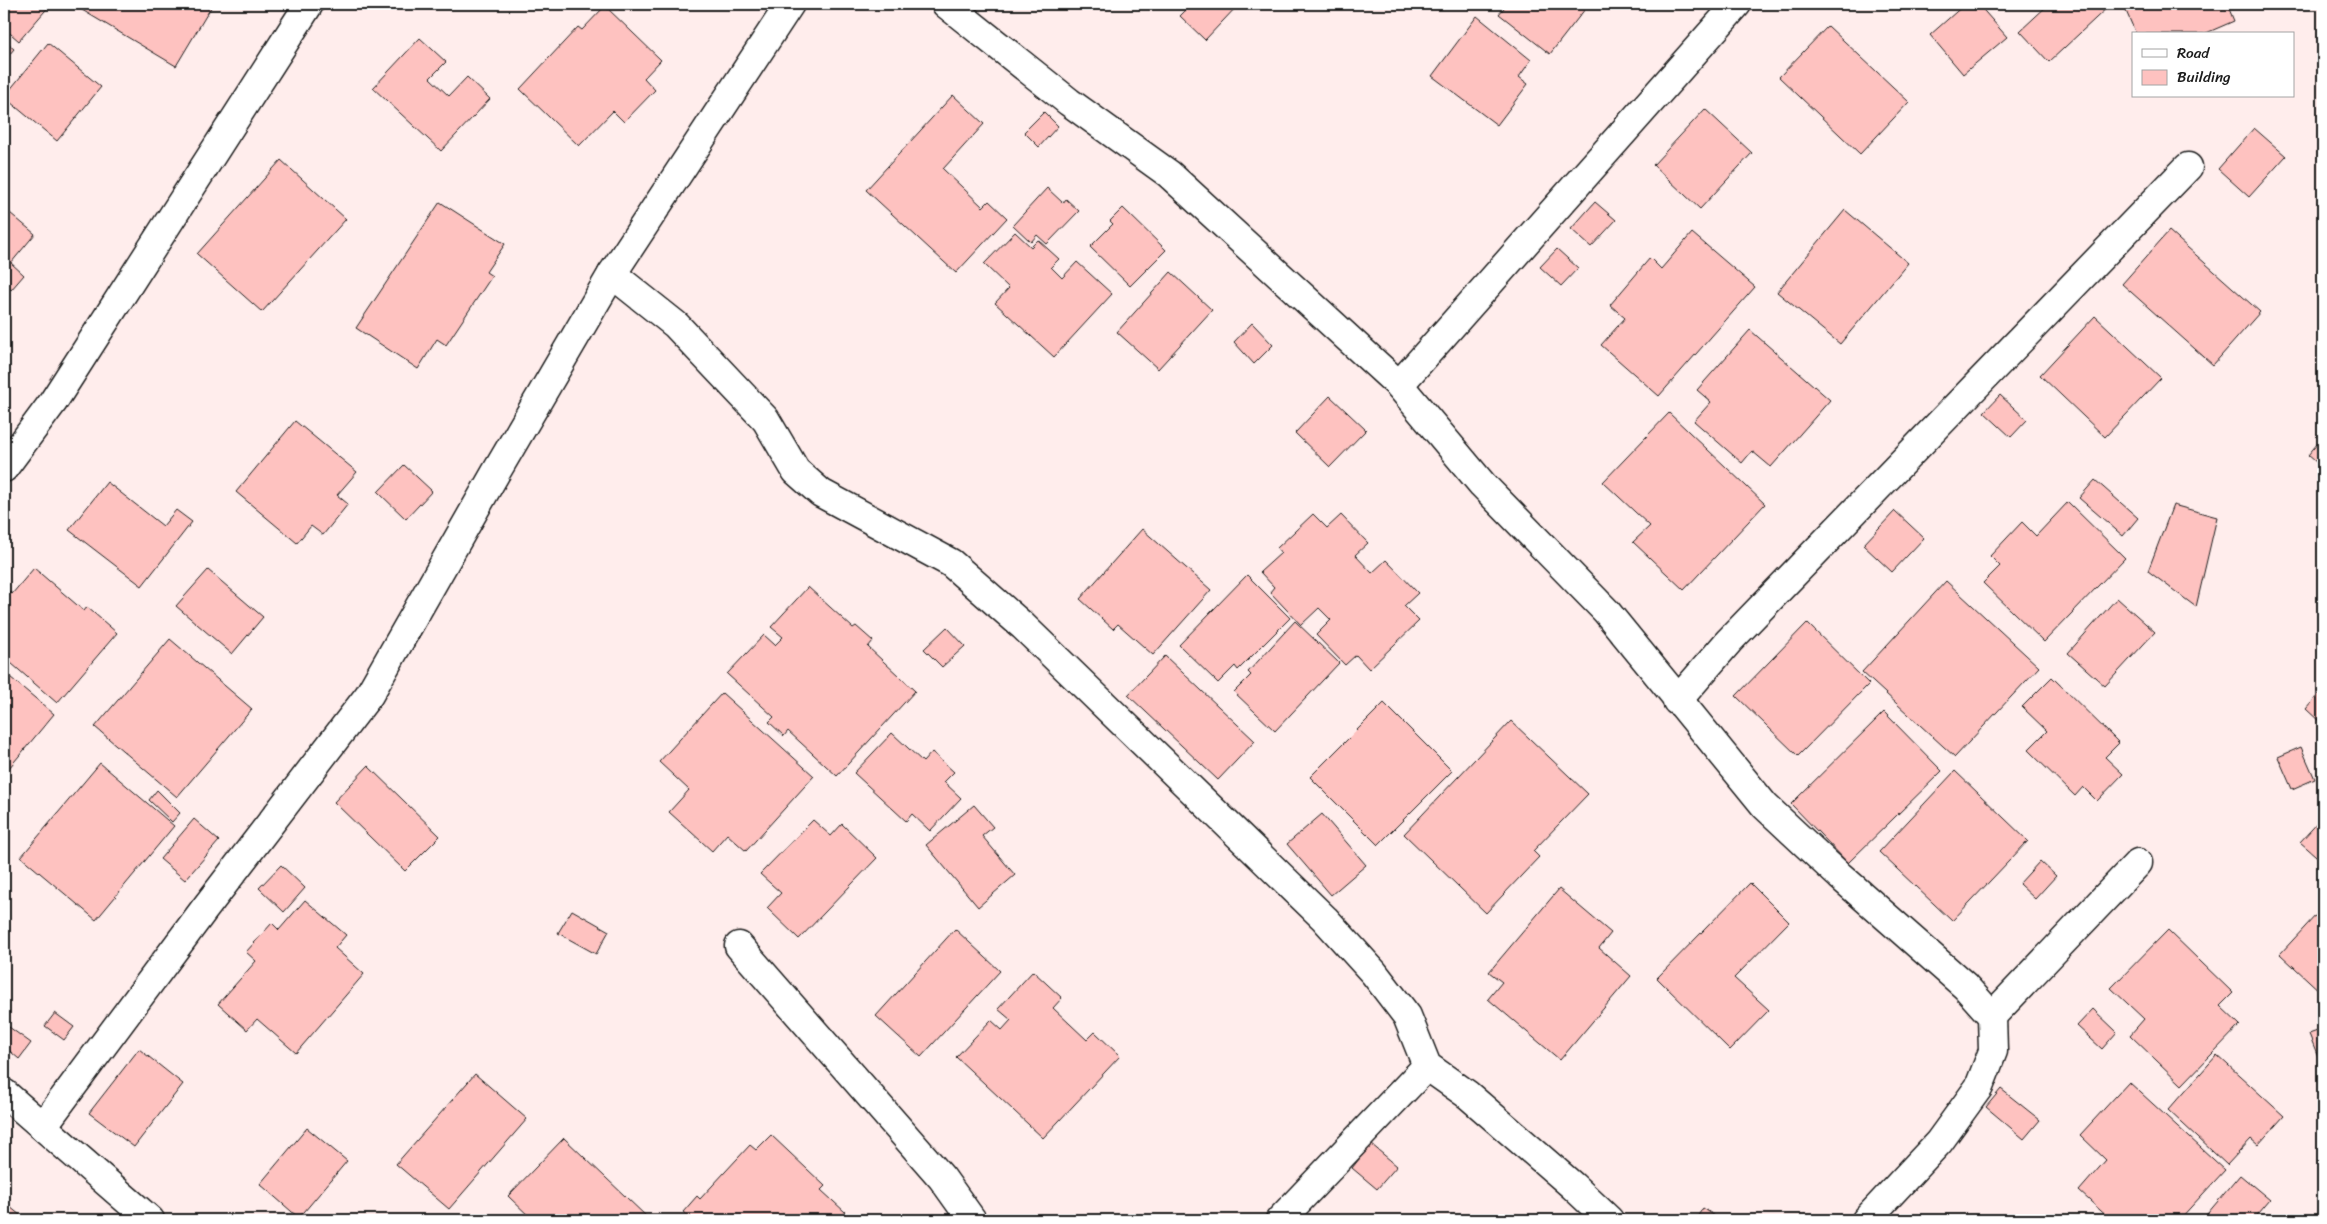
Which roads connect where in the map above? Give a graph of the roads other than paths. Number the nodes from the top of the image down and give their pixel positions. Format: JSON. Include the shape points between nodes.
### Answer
{"nodes":[{"id":1,"x":309,"y":4,"type":"edge"},
{"id":2,"x":790,"y":4,"type":"edge"},
{"id":3,"x":946,"y":4,"type":"edge"},
{"id":4,"x":1715,"y":4,"type":"edge"},
{"id":5,"x":1737,"y":4,"type":"edge"},
{"id":6,"x":1694,"y":27,"type":"dead end"},
{"id":7,"x":2188,"y":167,"type":"dead end"},
{"id":8,"x":612,"y":274,"type":"junction"},
{"id":9,"x":1399,"y":385,"type":"junction"},
{"id":10,"x":4,"y":468,"type":"edge"},
{"id":11,"x":1677,"y":700,"type":"junction"},
{"id":12,"x":2138,"y":863,"type":"dead end"},
{"id":13,"x":739,"y":946,"type":"dead end"},
{"id":14,"x":1992,"y":1016,"type":"junction"},
{"id":15,"x":1427,"y":1066,"type":"junction"},
{"id":16,"x":4,"y":1093,"type":"edge"},
{"id":17,"x":43,"y":1126,"type":"junction"},
{"id":18,"x":150,"y":1220,"type":"edge"},
{"id":19,"x":972,"y":1220,"type":"edge"},
{"id":20,"x":1280,"y":1220,"type":"edge"},
{"id":21,"x":1609,"y":1220,"type":"edge"},
{"id":22,"x":1866,"y":1220,"type":"edge"}],
"edges":[{"from":1,"to":10,"type":"street","via":[[53,402]]},
{"from":2,"to":8,"type":"street"},
{"from":3,"to":9,"type":"street","via":[[1069,102],[1169,174]]},
{"from":4,"to":6,"type":"street"},
{"from":5,"to":9,"type":"street"},
{"from":7,"to":11,"type":"street","via":[[1730,641]]},
{"from":8,"to":15,"type":"street","via":[[676,325],[766,420],[796,471],[821,493],[951,563],[1023,626],[1205,802],[1325,919],[1374,973],[1407,1016]]},
{"from":8,"to":17,"type":"street","via":[[369,695]]},
{"from":9,"to":11,"type":"street","via":[[1482,484],[1606,611]]},
{"from":11,"to":14,"type":"street","via":[[1765,806],[1965,986]]},
{"from":12,"to":14,"type":"street"},
{"from":13,"to":19,"type":"street","via":[[942,1178]]},
{"from":14,"to":22,"type":"street","via":[[1993,1051],[1979,1087],[1939,1142]]},
{"from":15,"to":20,"type":"street"},
{"from":15,"to":21,"type":"street","via":[[1468,1095]]},
{"from":16,"to":17,"type":"street"},
{"from":17,"to":18,"type":"street"}]}
